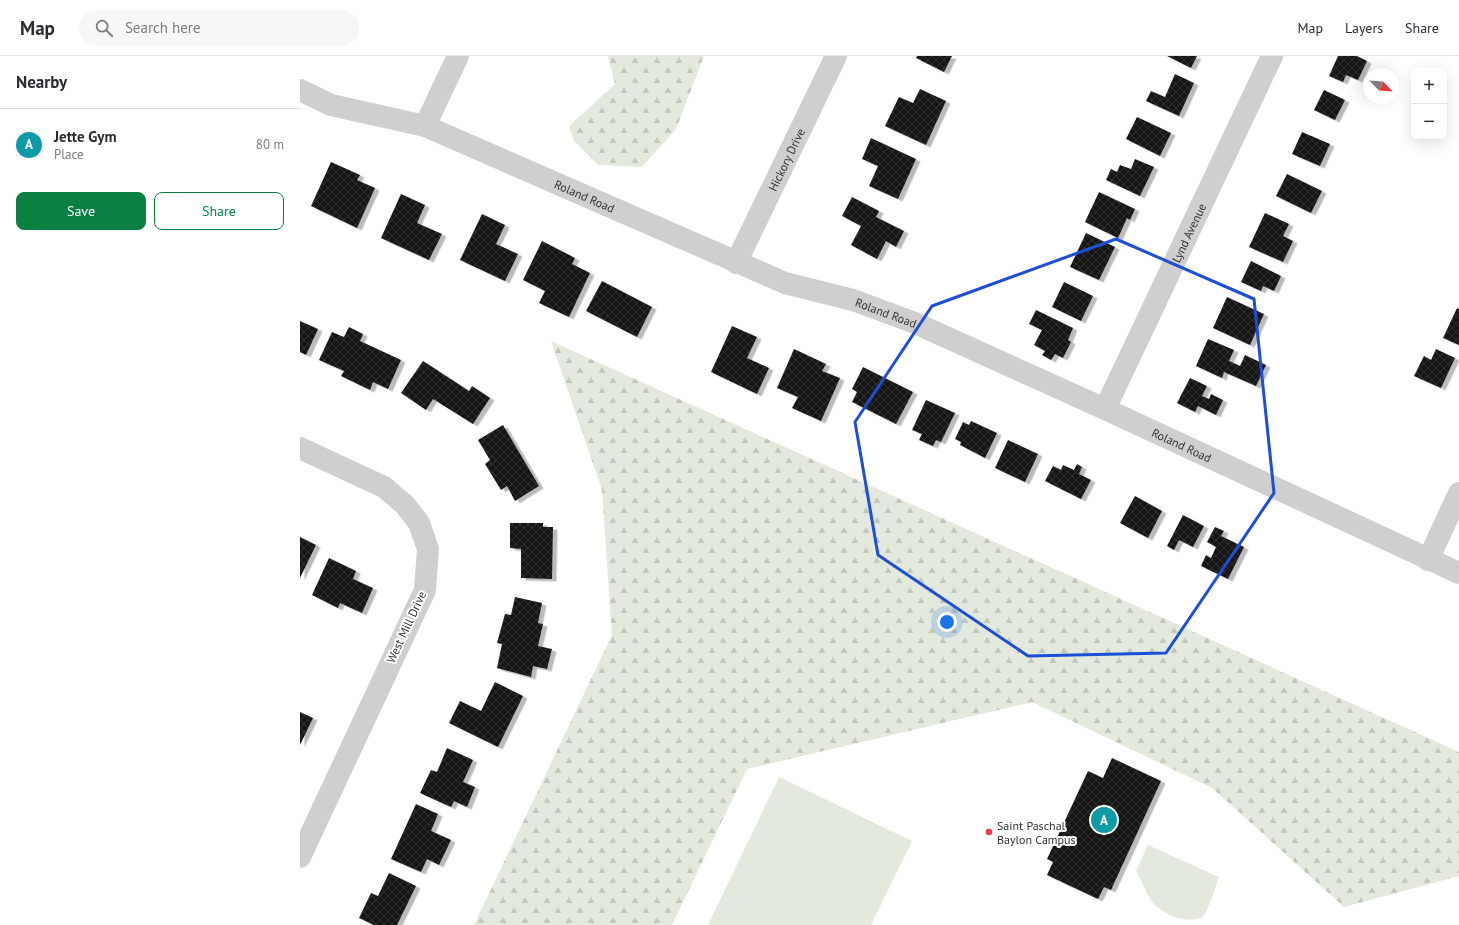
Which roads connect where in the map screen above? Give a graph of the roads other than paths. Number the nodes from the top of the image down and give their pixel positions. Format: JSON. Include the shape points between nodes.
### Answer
{"nodes":[{"id":1,"x":458,"y":56,"type":"edge"},
{"id":2,"x":836,"y":56,"type":"edge"},
{"id":3,"x":1272,"y":56,"type":"edge"},
{"id":4,"x":300,"y":90,"type":"edge"},
{"id":5,"x":425,"y":126,"type":"junction"},
{"id":6,"x":736,"y":263,"type":"junction"},
{"id":7,"x":1105,"y":409,"type":"junction"},
{"id":8,"x":300,"y":448,"type":"edge"},
{"id":9,"x":1459,"y":493,"type":"edge"},
{"id":10,"x":1428,"y":560,"type":"junction"},
{"id":11,"x":1459,"y":574,"type":"edge"},
{"id":12,"x":300,"y":855,"type":"edge"}],
"edges":[{"from":1,"to":5,"type":"street"},
{"from":2,"to":6,"type":"street","name":"Hickory Drive"},
{"from":3,"to":7,"type":"street","name":"Lynd Avenue"},
{"from":4,"to":5,"type":"street","name":"Roland Road","via":[[331,105]]},
{"from":5,"to":6,"type":"street","name":"Roland Road"},
{"from":6,"to":7,"type":"street","name":"Roland Road","via":[[785,283],[853,300],[915,323]]},
{"from":7,"to":10,"type":"street","name":"Roland Road"},
{"from":8,"to":12,"type":"street","name":"West Mill Drive","via":[[384,487],[405,505],[419,524],[428,549],[425,590]]},
{"from":9,"to":10,"type":"street"},
{"from":10,"to":11,"type":"street","name":"Roland Road"}]}
